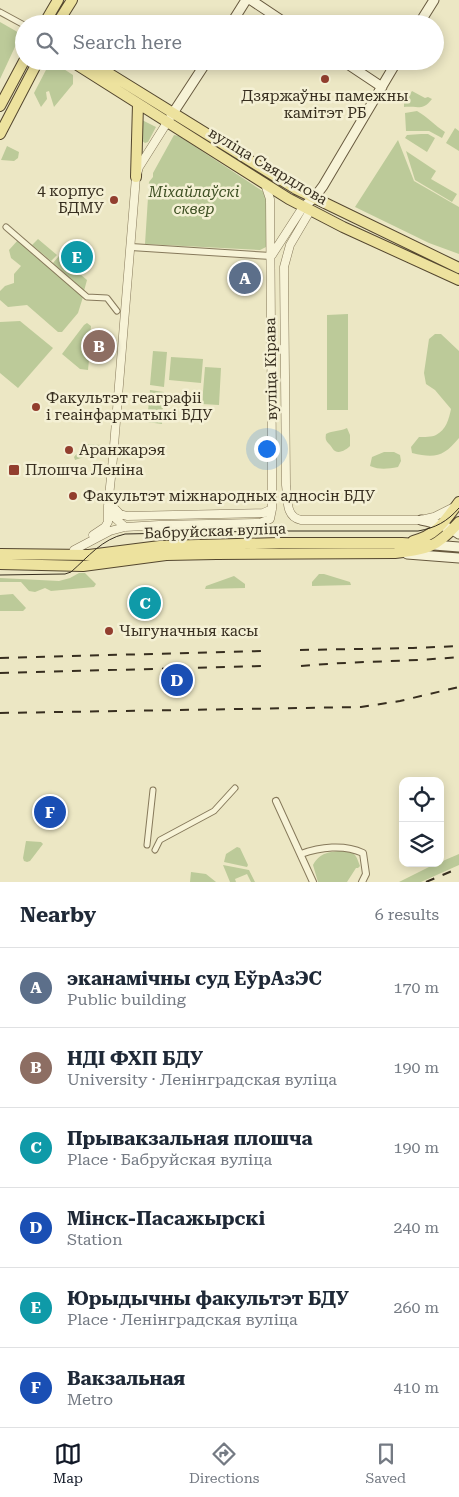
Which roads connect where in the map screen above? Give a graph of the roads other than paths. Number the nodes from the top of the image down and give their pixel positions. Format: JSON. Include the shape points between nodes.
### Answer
{"nodes":[{"id":1,"x":58,"y":0,"type":"edge"},
{"id":2,"x":72,"y":0,"type":"edge"},
{"id":3,"x":246,"y":0,"type":"edge"},
{"id":4,"x":251,"y":0,"type":"edge"},
{"id":5,"x":434,"y":0,"type":"edge"},
{"id":6,"x":0,"y":12,"type":"edge"},
{"id":7,"x":49,"y":15,"type":"edge"},
{"id":8,"x":63,"y":15,"type":"edge"},
{"id":9,"x":237,"y":15,"type":"edge"},
{"id":10,"x":274,"y":15,"type":"edge"},
{"id":11,"x":425,"y":15,"type":"edge"},
{"id":12,"x":15,"y":20,"type":"edge"},
{"id":13,"x":19,"y":70,"type":"edge"},
{"id":14,"x":33,"y":70,"type":"edge"},
{"id":15,"x":84,"y":70,"type":"edge"},
{"id":16,"x":104,"y":70,"type":"edge"},
{"id":17,"x":200,"y":70,"type":"edge"},
{"id":18,"x":356,"y":70,"type":"edge"},
{"id":19,"x":392,"y":70,"type":"edge"},
{"id":20,"x":382,"y":87,"type":"junction"},
{"id":21,"x":138,"y":104,"type":"junction"},
{"id":22,"x":0,"y":106,"type":"edge"},
{"id":23,"x":173,"y":113,"type":"junction"},
{"id":24,"x":167,"y":123,"type":"junction"},
{"id":25,"x":0,"y":134,"type":"edge"},
{"id":26,"x":136,"y":177,"type":"junction"},
{"id":27,"x":265,"y":184,"type":"junction"},
{"id":28,"x":314,"y":198,"type":"junction"},
{"id":29,"x":307,"y":209,"type":"junction"},
{"id":30,"x":6,"y":227,"type":"dead end"},
{"id":31,"x":131,"y":247,"type":"junction"},
{"id":32,"x":271,"y":256,"type":"junction"},
{"id":33,"x":459,"y":268,"type":"edge"},
{"id":34,"x":459,"y":280,"type":"edge"},
{"id":35,"x":116,"y":311,"type":"dead end"},
{"id":36,"x":272,"y":485,"type":"junction"},
{"id":37,"x":286,"y":486,"type":"junction"},
{"id":38,"x":108,"y":502,"type":"junction"},
{"id":39,"x":458,"y":503,"type":"edge"},
{"id":40,"x":272,"y":509,"type":"junction"},
{"id":41,"x":421,"y":520,"type":"junction"},
{"id":42,"x":442,"y":525,"type":"junction"},
{"id":43,"x":125,"y":528,"type":"junction"},
{"id":44,"x":457,"y":528,"type":"edge"},
{"id":45,"x":402,"y":543,"type":"junction"},
{"id":46,"x":434,"y":545,"type":"junction"},
{"id":47,"x":459,"y":547,"type":"edge"},
{"id":48,"x":394,"y":553,"type":"junction"},
{"id":49,"x":0,"y":554,"type":"edge"},
{"id":50,"x":68,"y":556,"type":"junction"},
{"id":51,"x":459,"y":558,"type":"edge"},
{"id":52,"x":0,"y":564,"type":"edge"},
{"id":53,"x":235,"y":788,"type":"dead end"},
{"id":54,"x":153,"y":790,"type":"dead end"},
{"id":55,"x":276,"y":801,"type":"dead end"},
{"id":56,"x":147,"y":845,"type":"dead end"},
{"id":57,"x":155,"y":850,"type":"dead end"},
{"id":58,"x":301,"y":854,"type":"junction"},
{"id":59,"x":313,"y":882,"type":"edge"},
{"id":60,"x":362,"y":882,"type":"edge"}],
"edges":[{"from":1,"to":7,"type":"main road"},
{"from":2,"to":8,"type":"main road"},
{"from":3,"to":9,"type":"main road"},
{"from":4,"to":10,"type":"main road"},
{"from":5,"to":11,"type":"main road"},
{"from":6,"to":12,"type":"street"},
{"from":13,"to":22,"type":"main road"},
{"from":14,"to":25,"type":"main road"},
{"from":15,"to":21,"type":"main road","name":"вуліца Свярдлова"},
{"from":16,"to":23,"type":"main road","name":"вуліца Свярдлова"},
{"from":17,"to":23,"type":"main road"},
{"from":18,"to":20,"type":"main road"},
{"from":19,"to":20,"type":"main road","name":"вуліца Кірава"},
{"from":20,"to":28,"type":"main road","name":"вуліца Кірава"},
{"from":21,"to":24,"type":"main road","name":"вуліца Свярдлова"},
{"from":21,"to":26,"type":"main road"},
{"from":23,"to":24,"type":"street"},
{"from":23,"to":28,"type":"main road","name":"вуліца Свярдлова"},
{"from":24,"to":26,"type":"street"},
{"from":24,"to":27,"type":"main road","name":"вуліца Свярдлова"},
{"from":26,"to":31,"type":"street"},
{"from":27,"to":29,"type":"main road","name":"вуліца Свярдлова"},
{"from":27,"to":32,"type":"street","name":"вуліца Кірава","via":[[270,199]]},
{"from":28,"to":29,"type":"main road","name":"вуліца Кірава"},
{"from":28,"to":33,"type":"main road","name":"вуліца Свярдлова"},
{"from":29,"to":32,"type":"street","name":"вуліца Кірава","via":[[286,231]]},
{"from":29,"to":34,"type":"main road","name":"вуліца Свярдлова"},
{"from":29,"to":37,"type":"street","name":"вуліца Кірава","via":[[290,245],[284,267]]},
{"from":30,"to":35,"type":"street","via":[[88,297],[107,298]]},
{"from":31,"to":32,"type":"street"},
{"from":31,"to":38,"type":"street"},
{"from":32,"to":36,"type":"street","name":"вуліца Кірава"},
{"from":36,"to":37,"type":"street","via":[[279,490]]},
{"from":36,"to":40,"type":"street","name":"вуліца Кірава"},
{"from":37,"to":41,"type":"street","name":"вуліца Кірава","via":[[291,515],[295,519]]},
{"from":38,"to":40,"type":"street","via":[[120,514],[127,516],[262,513]]},
{"from":38,"to":43,"type":"street","via":[[115,518]]},
{"from":38,"to":50,"type":"street","via":[[105,527]]},
{"from":39,"to":41,"type":"street","via":[[444,513]]},
{"from":39,"to":42,"type":"main road"},
{"from":40,"to":43,"type":"street","via":[[270,519],[260,523]]},
{"from":41,"to":42,"type":"main road"},
{"from":42,"to":44,"type":"main road"},
{"from":42,"to":45,"type":"main road","via":[[431,534]]},
{"from":43,"to":50,"type":"street","via":[[110,531]]},
{"from":44,"to":46,"type":"main road"},
{"from":45,"to":46,"type":"main road"},
{"from":45,"to":50,"type":"main road","name":"Бабруйская вуліца","via":[[160,546]]},
{"from":46,"to":47,"type":"main road","name":"Бабруйская вуліца"},
{"from":46,"to":48,"type":"main road","name":"Бабруйская вуліца"},
{"from":48,"to":50,"type":"main road","name":"Бабруйская вуліца","via":[[166,556],[97,565]]},
{"from":48,"to":51,"type":"main road","name":"Бабруйская вуліца"},
{"from":49,"to":50,"type":"main road","name":"Бабруйская вуліца"},
{"from":50,"to":52,"type":"main road","name":"Бабруйская вуліца"},
{"from":53,"to":57,"type":"street","via":[[214,811],[160,840]]},
{"from":54,"to":56,"type":"street"},
{"from":55,"to":58,"type":"street"},
{"from":58,"to":59,"type":"street"},
{"from":58,"to":60,"type":"street","via":[[348,847],[363,852],[366,874]]}]}
